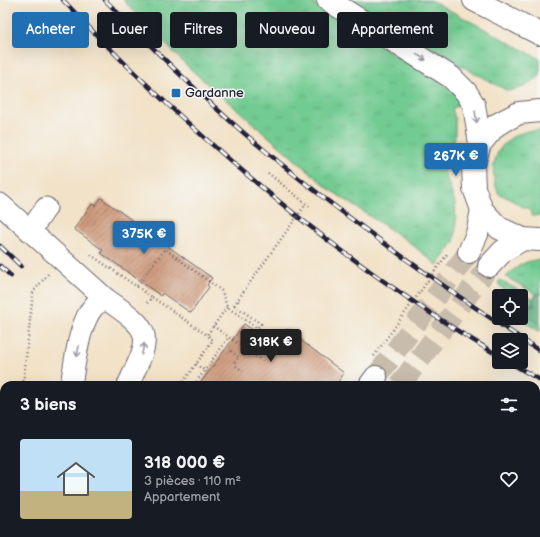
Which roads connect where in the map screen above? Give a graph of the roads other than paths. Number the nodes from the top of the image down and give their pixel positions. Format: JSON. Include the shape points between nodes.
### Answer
{"nodes":[{"id":1,"x":328,"y":0,"type":"edge"},
{"id":2,"x":474,"y":0,"type":"edge"},
{"id":3,"x":540,"y":34,"type":"edge"},
{"id":4,"x":540,"y":111,"type":"edge"},
{"id":5,"x":480,"y":144,"type":"junction"},
{"id":6,"x":0,"y":204,"type":"edge"},
{"id":7,"x":46,"y":208,"type":"dead end"},
{"id":8,"x":482,"y":210,"type":"junction"},
{"id":9,"x":30,"y":231,"type":"junction"},
{"id":10,"x":532,"y":240,"type":"edge"},
{"id":11,"x":459,"y":252,"type":"tunnel mouth"},
{"id":12,"x":489,"y":266,"type":"tunnel mouth"},
{"id":13,"x":106,"y":299,"type":"junction"},
{"id":14,"x":72,"y":381,"type":"edge"},
{"id":15,"x":130,"y":381,"type":"edge"}],
"edges":[{"from":1,"to":5,"type":"main road","one_way":true,"via":[[451,77],[466,92],[474,105]]},
{"from":2,"to":3,"type":"main road"},
{"from":4,"to":5,"type":"main road","via":[[519,113],[496,125]]},
{"from":5,"to":8,"type":"main road","via":[[473,166],[474,188]]},
{"from":6,"to":9,"type":"lane"},
{"from":7,"to":9,"type":"lane"},
{"from":8,"to":10,"type":"main road","via":[[499,228]]},
{"from":8,"to":11,"type":"main road","via":[[477,234]]},
{"from":9,"to":13,"type":"lane"},
{"from":10,"to":12,"type":"main road","via":[[503,251]]},
{"from":13,"to":14,"type":"lane","one_way":true,"via":[[95,305],[88,316],[80,336]]},
{"from":15,"to":13,"type":"lane","one_way":true,"via":[[142,355],[145,337],[136,320]]}]}
